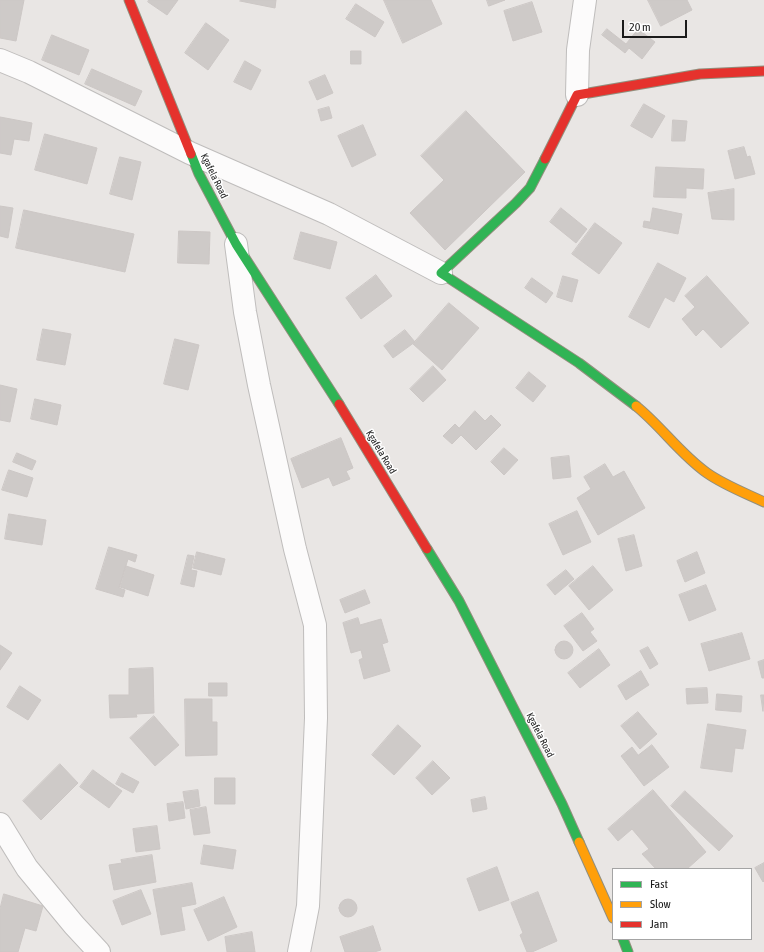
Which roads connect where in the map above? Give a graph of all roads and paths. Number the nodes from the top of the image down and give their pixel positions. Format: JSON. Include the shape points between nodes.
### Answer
{"nodes":[{"id":1,"x":129,"y":0,"type":"edge"},
{"id":2,"x":585,"y":0,"type":"edge"},
{"id":3,"x":0,"y":60,"type":"edge"},
{"id":4,"x":764,"y":71,"type":"edge"},
{"id":5,"x":577,"y":95,"type":"junction"},
{"id":6,"x":190,"y":153,"type":"junction"},
{"id":7,"x":236,"y":244,"type":"junction"},
{"id":8,"x":441,"y":273,"type":"junction"},
{"id":9,"x":764,"y":502,"type":"edge"},
{"id":10,"x":0,"y":824,"type":"edge"},
{"id":11,"x":612,"y":916,"type":"edge"},
{"id":12,"x":622,"y":940,"type":"edge"},
{"id":13,"x":99,"y":952,"type":"edge"},
{"id":14,"x":299,"y":952,"type":"edge"},
{"id":15,"x":628,"y":952,"type":"edge"}],
"edges":[{"from":1,"to":6,"type":"street","name":"Kgafela Road"},
{"from":2,"to":5,"type":"street","via":[[578,50]]},
{"from":3,"to":6,"type":"street"},
{"from":4,"to":5,"type":"street","via":[[700,74]]},
{"from":5,"to":8,"type":"street","via":[[530,188]]},
{"from":6,"to":7,"type":"street","name":"Kgafela Road"},
{"from":6,"to":8,"type":"street","via":[[329,214]]},
{"from":7,"to":11,"type":"street","name":"Kgafela Road","via":[[342,409],[459,601],[562,804]]},
{"from":7,"to":14,"type":"street","via":[[245,312],[259,385],[295,549],[315,625],[316,718],[308,898]]},
{"from":8,"to":9,"type":"street","via":[[579,363],[646,414],[707,473]]},
{"from":10,"to":13,"type":"street","via":[[27,868]]},
{"from":12,"to":15,"type":"street"}]}
